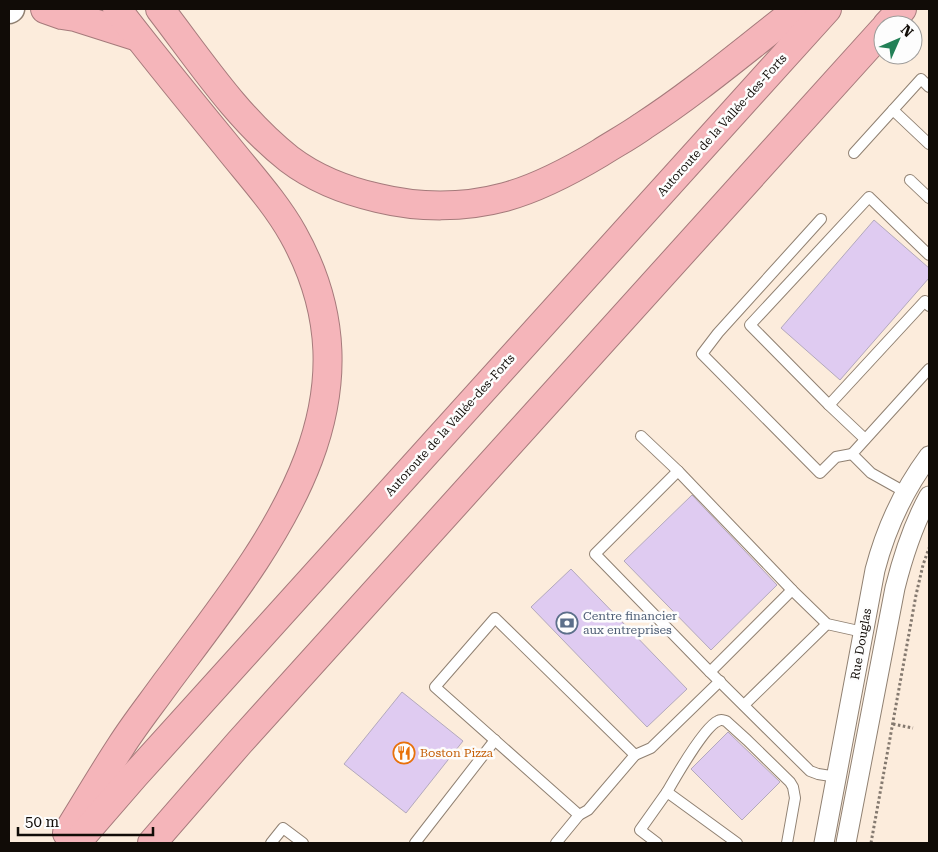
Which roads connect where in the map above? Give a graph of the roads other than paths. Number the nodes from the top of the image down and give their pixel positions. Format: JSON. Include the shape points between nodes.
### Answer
{"nodes":[{"id":1,"x":45,"y":9,"type":"edge"},
{"id":2,"x":117,"y":9,"type":"edge"},
{"id":3,"x":160,"y":9,"type":"edge"},
{"id":4,"x":798,"y":9,"type":"edge"},
{"id":5,"x":827,"y":9,"type":"edge"},
{"id":6,"x":138,"y":37,"type":"junction"},
{"id":7,"x":873,"y":41,"type":"edge"},
{"id":8,"x":929,"y":87,"type":"edge"},
{"id":9,"x":893,"y":110,"type":"junction"},
{"id":10,"x":929,"y":144,"type":"edge"},
{"id":11,"x":854,"y":153,"type":"dead end"},
{"id":12,"x":910,"y":180,"type":"dead end"},
{"id":13,"x":929,"y":198,"type":"edge"},
{"id":14,"x":821,"y":219,"type":"dead end"},
{"id":15,"x":929,"y":255,"type":"edge"},
{"id":16,"x":928,"y":301,"type":"edge"},
{"id":17,"x":929,"y":369,"type":"edge"},
{"id":18,"x":829,"y":405,"type":"junction"},
{"id":19,"x":642,"y":436,"type":"dead end"},
{"id":20,"x":865,"y":439,"type":"junction"},
{"id":21,"x":852,"y":454,"type":"junction"},
{"id":22,"x":929,"y":456,"type":"edge"},
{"id":23,"x":678,"y":472,"type":"junction"},
{"id":24,"x":905,"y":492,"type":"junction"},
{"id":25,"x":929,"y":496,"type":"edge"},
{"id":26,"x":792,"y":590,"type":"junction"},
{"id":27,"x":827,"y":624,"type":"junction"},
{"id":28,"x":863,"y":632,"type":"junction"},
{"id":29,"x":710,"y":672,"type":"junction"},
{"id":30,"x":720,"y":681,"type":"junction"},
{"id":31,"x":744,"y":705,"type":"junction"},
{"id":32,"x":496,"y":740,"type":"junction"},
{"id":33,"x":635,"y":755,"type":"junction"},
{"id":34,"x":837,"y":777,"type":"junction"},
{"id":35,"x":667,"y":792,"type":"junction"},
{"id":36,"x":579,"y":815,"type":"junction"},
{"id":37,"x":153,"y":842,"type":"edge"},
{"id":38,"x":61,"y":843,"type":"edge"},
{"id":39,"x":76,"y":843,"type":"edge"},
{"id":40,"x":270,"y":843,"type":"edge"},
{"id":41,"x":303,"y":843,"type":"edge"},
{"id":42,"x":416,"y":843,"type":"edge"},
{"id":43,"x":556,"y":843,"type":"edge"},
{"id":44,"x":657,"y":843,"type":"edge"},
{"id":45,"x":737,"y":843,"type":"edge"},
{"id":46,"x":787,"y":843,"type":"edge"},
{"id":47,"x":824,"y":843,"type":"edge"},
{"id":48,"x":846,"y":843,"type":"edge"}],
"edges":[{"from":1,"to":6,"type":"highway"},
{"from":2,"to":6,"type":"highway"},
{"from":3,"to":4,"type":"highway","via":[[237,107],[290,159],[318,176],[368,196],[436,206],[504,198],[572,169],[643,126]]},
{"from":5,"to":39,"type":"highway","name":"Autoroute de la Vallée-des-Forts"},
{"from":6,"to":38,"type":"highway","via":[[268,196],[292,232],[309,266],[321,303],[327,337],[328,378],[312,449],[284,512],[234,591],[122,744]]},
{"from":7,"to":37,"type":"highway"},
{"from":8,"to":9,"type":"lane","via":[[921,79]]},
{"from":9,"to":10,"type":"lane"},
{"from":9,"to":11,"type":"lane"},
{"from":12,"to":13,"type":"lane"},
{"from":14,"to":21,"type":"lane","via":[[718,332],[702,354],[820,473],[836,457]]},
{"from":15,"to":18,"type":"lane","via":[[869,197],[750,325]]},
{"from":16,"to":18,"type":"lane"},
{"from":17,"to":20,"type":"lane"},
{"from":18,"to":20,"type":"lane"},
{"from":19,"to":23,"type":"lane"},
{"from":20,"to":21,"type":"lane"},
{"from":21,"to":24,"type":"lane","via":[[871,473]]},
{"from":22,"to":24,"type":"street","name":"Rue Douglas"},
{"from":23,"to":26,"type":"lane"},
{"from":23,"to":29,"type":"lane","via":[[595,554]]},
{"from":24,"to":28,"type":"street","name":"Rue Douglas","via":[[879,554]]},
{"from":25,"to":48,"type":"street","name":"Rue Douglas","via":[[913,529],[895,588]]},
{"from":26,"to":27,"type":"lane"},
{"from":26,"to":29,"type":"lane"},
{"from":27,"to":28,"type":"lane"},
{"from":27,"to":31,"type":"lane"},
{"from":28,"to":34,"type":"street","name":"Rue Douglas"},
{"from":29,"to":30,"type":"lane"},
{"from":30,"to":31,"type":"lane"},
{"from":30,"to":33,"type":"lane","via":[[651,748]]},
{"from":31,"to":34,"type":"lane","via":[[810,771]]},
{"from":32,"to":33,"type":"lane","via":[[435,687],[495,618]]},
{"from":32,"to":36,"type":"lane"},
{"from":32,"to":42,"type":"lane"},
{"from":33,"to":36,"type":"lane","via":[[588,810]]},
{"from":34,"to":47,"type":"street","name":"Rue Douglas"},
{"from":35,"to":44,"type":"lane","via":[[640,830]]},
{"from":35,"to":45,"type":"lane"},
{"from":35,"to":46,"type":"lane","via":[[704,735],[717,721],[726,721],[793,787],[795,798]]},
{"from":36,"to":43,"type":"lane"},
{"from":40,"to":41,"type":"lane","via":[[283,828]]}]}
